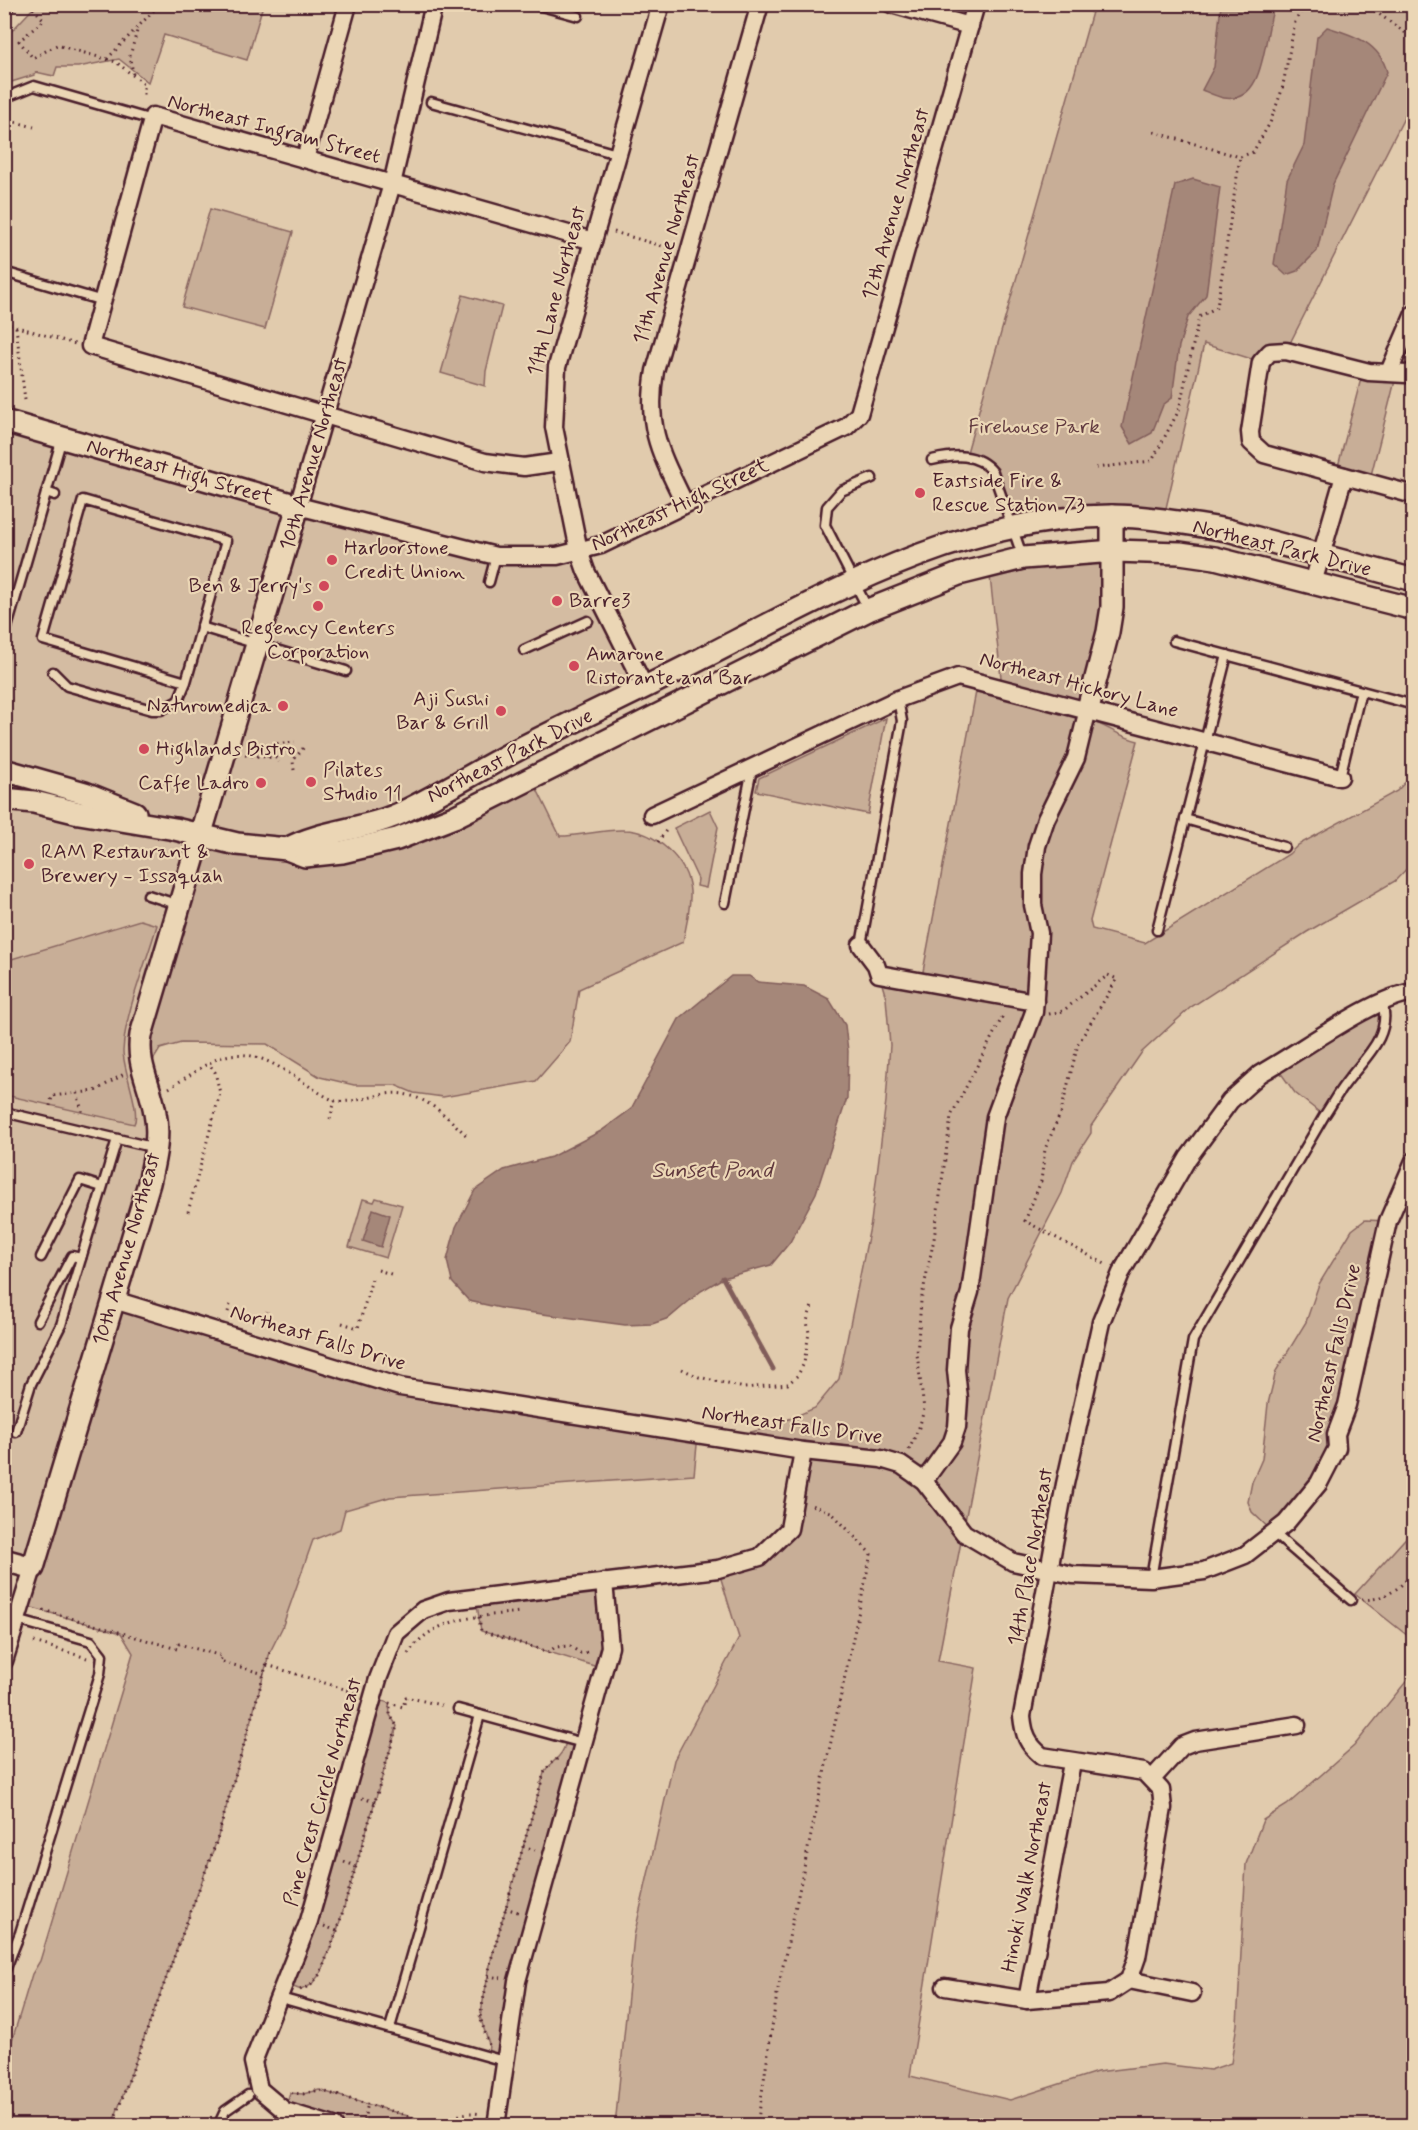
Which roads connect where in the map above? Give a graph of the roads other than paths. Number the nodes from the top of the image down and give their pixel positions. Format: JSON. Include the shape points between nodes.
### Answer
{"nodes":[{"id":1,"x":434,"y":4,"type":"edge"},
{"id":2,"x":534,"y":4,"type":"edge"},
{"id":3,"x":661,"y":4,"type":"edge"},
{"id":4,"x":760,"y":4,"type":"edge"},
{"id":5,"x":891,"y":4,"type":"edge"},
{"id":6,"x":976,"y":4,"type":"edge"},
{"id":7,"x":347,"y":8,"type":"dead end"},
{"id":8,"x":578,"y":16,"type":"dead end"},
{"id":9,"x":970,"y":27,"type":"junction"},
{"id":10,"x":4,"y":98,"type":"edge"},
{"id":11,"x":431,"y":102,"type":"dead end"},
{"id":12,"x":152,"y":120,"type":"junction"},
{"id":13,"x":617,"y":154,"type":"junction"},
{"id":14,"x":305,"y":159,"type":"junction"},
{"id":15,"x":393,"y":184,"type":"junction"},
{"id":16,"x":594,"y":234,"type":"junction"},
{"id":17,"x":4,"y":272,"type":"edge"},
{"id":18,"x":103,"y":301,"type":"junction"},
{"id":19,"x":1413,"y":314,"type":"edge"},
{"id":20,"x":1389,"y":372,"type":"junction"},
{"id":21,"x":1411,"y":377,"type":"edge"},
{"id":22,"x":859,"y":414,"type":"joint"},
{"id":23,"x":325,"y":416,"type":"junction"},
{"id":24,"x":4,"y":421,"type":"edge"},
{"id":25,"x":63,"y":438,"type":"junction"},
{"id":26,"x":932,"y":460,"type":"dead end"},
{"id":27,"x":560,"y":462,"type":"junction"},
{"id":28,"x":1344,"y":477,"type":"junction"},
{"id":29,"x":872,"y":478,"type":"dead end"},
{"id":30,"x":1413,"y":495,"type":"edge"},
{"id":31,"x":685,"y":504,"type":"junction"},
{"id":32,"x":298,"y":506,"type":"junction"},
{"id":33,"x":1112,"y":516,"type":"junction"},
{"id":34,"x":1013,"y":528,"type":"junction"},
{"id":35,"x":579,"y":551,"type":"junction"},
{"id":36,"x":1114,"y":551,"type":"junction"},
{"id":37,"x":496,"y":556,"type":"junction"},
{"id":38,"x":1321,"y":556,"type":"junction"},
{"id":39,"x":1023,"y":558,"type":"junction"},
{"id":40,"x":1413,"y":580,"type":"edge"},
{"id":41,"x":853,"y":581,"type":"junction"},
{"id":42,"x":489,"y":582,"type":"dead end"},
{"id":43,"x":1313,"y":583,"type":"junction"},
{"id":44,"x":1413,"y":609,"type":"edge"},
{"id":45,"x":868,"y":610,"type":"junction"},
{"id":46,"x":588,"y":621,"type":"dead end"},
{"id":47,"x":201,"y":627,"type":"junction"},
{"id":48,"x":4,"y":638,"type":"edge"},
{"id":49,"x":1174,"y":641,"type":"dead end"},
{"id":50,"x":258,"y":644,"type":"junction"},
{"id":51,"x":524,"y":650,"type":"dead end"},
{"id":52,"x":1227,"y":655,"type":"junction"},
{"id":53,"x":346,"y":670,"type":"dead end"},
{"id":54,"x":52,"y":672,"type":"dead end"},
{"id":55,"x":186,"y":682,"type":"junction"},
{"id":56,"x":645,"y":688,"type":"junction"},
{"id":57,"x":1361,"y":691,"type":"junction"},
{"id":58,"x":898,"y":699,"type":"junction"},
{"id":59,"x":1413,"y":705,"type":"edge"},
{"id":60,"x":1088,"y":709,"type":"junction"},
{"id":61,"x":1205,"y":742,"type":"junction"},
{"id":62,"x":752,"y":768,"type":"junction"},
{"id":63,"x":4,"y":770,"type":"edge"},
{"id":64,"x":1340,"y":777,"type":"joint"},
{"id":65,"x":4,"y":799,"type":"edge"},
{"id":66,"x":652,"y":815,"type":"dead end"},
{"id":67,"x":1185,"y":819,"type":"junction"},
{"id":68,"x":174,"y":829,"type":"junction"},
{"id":69,"x":202,"y":835,"type":"junction"},
{"id":70,"x":1284,"y":847,"type":"dead end"},
{"id":71,"x":287,"y":849,"type":"junction"},
{"id":72,"x":148,"y":895,"type":"dead end"},
{"id":73,"x":725,"y":903,"type":"dead end"},
{"id":74,"x":180,"y":905,"type":"junction"},
{"id":75,"x":1157,"y":930,"type":"dead end"},
{"id":76,"x":861,"y":945,"type":"joint"},
{"id":77,"x":1413,"y":992,"type":"edge"},
{"id":78,"x":1382,"y":1002,"type":"junction"},
{"id":79,"x":1034,"y":1007,"type":"junction"},
{"id":80,"x":4,"y":1112,"type":"edge"},
{"id":81,"x":117,"y":1139,"type":"junction"},
{"id":82,"x":156,"y":1148,"type":"junction"},
{"id":83,"x":1413,"y":1161,"type":"edge"},
{"id":84,"x":102,"y":1187,"type":"junction"},
{"id":85,"x":41,"y":1257,"type":"dead end"},
{"id":86,"x":81,"y":1258,"type":"junction"},
{"id":87,"x":114,"y":1300,"type":"junction"},
{"id":88,"x":38,"y":1322,"type":"dead end"},
{"id":89,"x":16,"y":1432,"type":"dead end"},
{"id":90,"x":803,"y":1451,"type":"junction"},
{"id":91,"x":924,"y":1481,"type":"junction"},
{"id":92,"x":1275,"y":1534,"type":"junction"},
{"id":93,"x":4,"y":1560,"type":"edge"},
{"id":94,"x":33,"y":1568,"type":"junction"},
{"id":95,"x":1051,"y":1572,"type":"junction"},
{"id":96,"x":1151,"y":1578,"type":"junction"},
{"id":97,"x":604,"y":1582,"type":"junction"},
{"id":98,"x":1352,"y":1600,"type":"road end"},
{"id":99,"x":17,"y":1620,"type":"junction"},
{"id":100,"x":4,"y":1661,"type":"edge"},
{"id":101,"x":458,"y":1709,"type":"road end"},
{"id":102,"x":480,"y":1715,"type":"junction"},
{"id":103,"x":1297,"y":1725,"type":"dead end"},
{"id":104,"x":575,"y":1741,"type":"junction"},
{"id":105,"x":1072,"y":1762,"type":"junction"},
{"id":106,"x":1152,"y":1779,"type":"junction"},
{"id":107,"x":5,"y":1972,"type":"edge"},
{"id":108,"x":1129,"y":1980,"type":"junction"},
{"id":109,"x":945,"y":1987,"type":"dead end"},
{"id":110,"x":1192,"y":1993,"type":"dead end"},
{"id":111,"x":277,"y":1997,"type":"junction"},
{"id":112,"x":1027,"y":2000,"type":"junction"},
{"id":113,"x":390,"y":2028,"type":"junction"},
{"id":114,"x":504,"y":2061,"type":"junction"},
{"id":115,"x":248,"y":2095,"type":"dead end"},
{"id":116,"x":218,"y":2126,"type":"edge"},
{"id":117,"x":334,"y":2126,"type":"edge"},
{"id":118,"x":496,"y":2126,"type":"edge"}],
"edges":[{"from":1,"to":15,"type":"street","name":"10th Avenue Northeast"},
{"from":2,"to":8,"type":"lane"},
{"from":3,"to":13,"type":"street","name":"11th Lane Northeast"},
{"from":4,"to":31,"type":"street","name":"11th Avenue Northeast","via":[[655,371],[651,397],[655,438]]},
{"from":5,"to":9,"type":"street"},
{"from":6,"to":9,"type":"street","name":"12th Avenue Northeast"},
{"from":7,"to":14,"type":"street"},
{"from":9,"to":22,"type":"street","name":"12th Avenue Northeast"},
{"from":10,"to":12,"type":"lane","via":[[34,86]]},
{"from":11,"to":13,"type":"lane"},
{"from":12,"to":14,"type":"street","name":"Northeast Ingram Street","via":[[153,116]]},
{"from":12,"to":18,"type":"street","name":"Northeast Ingram Street"},
{"from":13,"to":16,"type":"street","name":"11th Lane Northeast"},
{"from":14,"to":15,"type":"street","name":"Northeast Ingram Street"},
{"from":15,"to":16,"type":"street","name":"Northeast Ingram Street"},
{"from":15,"to":23,"type":"street","name":"10th Avenue Northeast"},
{"from":16,"to":27,"type":"street","name":"11th Lane Northeast","via":[[557,367],[554,427]]},
{"from":17,"to":18,"type":"lane"},
{"from":18,"to":23,"type":"street","name":"Northeast Ingram Street","via":[[90,346]]},
{"from":19,"to":20,"type":"street"},
{"from":20,"to":21,"type":"street"},
{"from":20,"to":28,"type":"street","via":[[1369,372],[1278,350],[1264,356],[1261,362],[1250,432],[1256,448],[1264,454]]},
{"from":22,"to":31,"type":"street","name":"Northeast High Street","via":[[846,427]]},
{"from":23,"to":27,"type":"street","name":"Northeast Ingram Street","via":[[506,466]]},
{"from":23,"to":32,"type":"street","name":"10th Avenue Northeast"},
{"from":24,"to":25,"type":"street","name":"Northeast High Street"},
{"from":25,"to":32,"type":"street","name":"Northeast High Street"},
{"from":25,"to":48,"type":"lane","via":[[51,494]]},
{"from":26,"to":34,"type":"lane","via":[[966,456],[987,465]]},
{"from":27,"to":35,"type":"street","name":"11th Lane Northeast"},
{"from":28,"to":30,"type":"street"},
{"from":28,"to":38,"type":"street"},
{"from":29,"to":41,"type":"lane","via":[[841,491],[827,507],[825,525]]},
{"from":31,"to":35,"type":"street","name":"Northeast High Street","via":[[601,546]]},
{"from":32,"to":37,"type":"street","name":"Northeast High Street"},
{"from":32,"to":50,"type":"street","name":"10th Avenue Northeast"},
{"from":33,"to":34,"type":"street","name":"Northeast Park Drive"},
{"from":33,"to":36,"type":"street"},
{"from":33,"to":38,"type":"street","name":"Northeast Park Drive","via":[[1227,530]]},
{"from":34,"to":39,"type":"lane"},
{"from":34,"to":41,"type":"street","name":"Northeast Park Drive","via":[[956,542]]},
{"from":35,"to":37,"type":"street","name":"Northeast High Street","via":[[528,558]]},
{"from":35,"to":56,"type":"street","name":"11th Lane Northeast"},
{"from":36,"to":39,"type":"street","name":"Northeast Park Drive"},
{"from":36,"to":43,"type":"street","name":"Northeast Park Drive","via":[[1215,558]]},
{"from":36,"to":60,"type":"street","via":[[1108,632]]},
{"from":37,"to":42,"type":"lane"},
{"from":38,"to":40,"type":"street","name":"Northeast Park Drive"},
{"from":38,"to":43,"type":"street"},
{"from":39,"to":45,"type":"street","name":"Northeast Park Drive","via":[[959,574]]},
{"from":41,"to":45,"type":"lane"},
{"from":41,"to":56,"type":"street","name":"Northeast Park Drive"},
{"from":43,"to":44,"type":"street","name":"Northeast Park Drive"},
{"from":45,"to":71,"type":"street","name":"Northeast Park Drive","via":[[454,817],[397,839],[342,852],[304,856]]},
{"from":46,"to":51,"type":"lane"},
{"from":47,"to":50,"type":"lane"},
{"from":47,"to":55,"type":"lane"},
{"from":47,"to":55,"type":"lane","via":[[226,541],[83,500],[43,640]]},
{"from":49,"to":52,"type":"lane"},
{"from":50,"to":53,"type":"lane"},
{"from":50,"to":69,"type":"street","name":"10th Avenue Northeast"},
{"from":52,"to":57,"type":"lane"},
{"from":52,"to":61,"type":"lane"},
{"from":54,"to":55,"type":"lane","via":[[67,686],[152,710],[178,701]]},
{"from":56,"to":71,"type":"street","name":"Northeast Park Drive","via":[[404,812],[305,839]]},
{"from":57,"to":59,"type":"lane"},
{"from":57,"to":64,"type":"lane"},
{"from":58,"to":60,"type":"street","name":"Northeast Hickory Lane","via":[[958,677]]},
{"from":58,"to":62,"type":"street","name":"Northeast Hickory Lane"},
{"from":58,"to":76,"type":"lane","via":[[902,721]]},
{"from":60,"to":61,"type":"street","name":"Northeast Hickory Lane"},
{"from":60,"to":79,"type":"street","via":[[1076,758],[1037,846],[1033,905],[1039,933]]},
{"from":61,"to":64,"type":"street","name":"Northeast Hickory Lane"},
{"from":61,"to":67,"type":"lane"},
{"from":62,"to":66,"type":"street","name":"Northeast Hickory Lane"},
{"from":62,"to":73,"type":"lane"},
{"from":63,"to":68,"type":"street","name":"Northeast Park Drive","via":[[85,793]]},
{"from":65,"to":68,"type":"street","name":"Northeast Park Drive"},
{"from":67,"to":70,"type":"lane"},
{"from":67,"to":75,"type":"lane"},
{"from":68,"to":69,"type":"street","name":"Northeast Park Drive"},
{"from":69,"to":71,"type":"street","name":"Northeast Park Drive","via":[[237,844]]},
{"from":69,"to":74,"type":"street","name":"10th Avenue Northeast"},
{"from":72,"to":74,"type":"lane"},
{"from":74,"to":82,"type":"street","name":"10th Avenue Northeast","via":[[138,1049],[155,1113]]},
{"from":76,"to":79,"type":"street","via":[[879,974]]},
{"from":77,"to":78,"type":"street","name":"14th Place Northeast"},
{"from":78,"to":95,"type":"street","name":"14th Place Northeast","via":[[1260,1074],[1230,1101],[1151,1218],[1121,1273],[1101,1322],[1065,1484]]},
{"from":78,"to":96,"type":"lane","via":[[1385,1018],[1378,1042],[1324,1116],[1193,1340]]},
{"from":79,"to":91,"type":"street","via":[[995,1117],[970,1292],[959,1328],[957,1427],[952,1442]]},
{"from":80,"to":81,"type":"lane"},
{"from":81,"to":82,"type":"lane"},
{"from":81,"to":84,"type":"lane"},
{"from":82,"to":87,"type":"street","name":"10th Avenue Northeast"},
{"from":83,"to":92,"type":"street","name":"Northeast Falls Drive","via":[[1388,1221],[1347,1405],[1336,1434],[1338,1448],[1319,1484]]},
{"from":84,"to":85,"type":"lane","via":[[80,1180]]},
{"from":84,"to":86,"type":"lane"},
{"from":86,"to":88,"type":"lane","via":[[72,1256]]},
{"from":86,"to":89,"type":"lane","via":[[61,1325],[31,1384]]},
{"from":87,"to":90,"type":"street","name":"Northeast Falls Drive","via":[[400,1387]]},
{"from":87,"to":94,"type":"street","name":"10th Avenue Northeast"},
{"from":90,"to":91,"type":"street","name":"Northeast Falls Drive","via":[[881,1459],[901,1465]]},
{"from":90,"to":97,"type":"street","name":"Pine Crest Circle Northeast","via":[[789,1529],[760,1557],[718,1569]]},
{"from":91,"to":95,"type":"street","name":"Northeast Falls Drive","via":[[947,1514],[971,1538],[1013,1562]]},
{"from":92,"to":96,"type":"street","name":"Northeast Falls Drive","via":[[1225,1564]]},
{"from":92,"to":98,"type":"lane"},
{"from":93,"to":94,"type":"street"},
{"from":94,"to":99,"type":"street","name":"10th Avenue Northeast"},
{"from":95,"to":96,"type":"street","name":"Northeast Falls Drive"},
{"from":95,"to":105,"type":"street","name":"14th Place Northeast","via":[[1022,1716],[1024,1735],[1042,1756]]},
{"from":97,"to":104,"type":"street","via":[[610,1647]]},
{"from":97,"to":111,"type":"street","name":"Pine Crest Circle Northeast","via":[[449,1601],[423,1610],[396,1633],[378,1679],[309,1921]]},
{"from":99,"to":100,"type":"street","name":"10th Avenue Northeast"},
{"from":99,"to":107,"type":"lane","via":[[91,1641],[102,1655],[100,1674]]},
{"from":101,"to":102,"type":"lane"},
{"from":102,"to":104,"type":"lane"},
{"from":102,"to":113,"type":"lane"},
{"from":103,"to":106,"type":"street","via":[[1182,1746]]},
{"from":104,"to":114,"type":"street","via":[[517,1981]]},
{"from":105,"to":106,"type":"street","name":"14th Place Northeast","via":[[1144,1772]]},
{"from":105,"to":112,"type":"street","name":"Hinoki Walk Northeast"},
{"from":106,"to":108,"type":"street","via":[[1161,1790],[1163,1808],[1137,1958]]},
{"from":108,"to":110,"type":"street"},
{"from":108,"to":112,"type":"street","via":[[1109,1993]]},
{"from":109,"to":112,"type":"street"},
{"from":111,"to":113,"type":"lane"},
{"from":111,"to":117,"type":"street","name":"Pine Crest Circle Northeast","via":[[253,2062],[259,2089],[285,2111]]},
{"from":113,"to":114,"type":"lane"},
{"from":114,"to":118,"type":"street"},
{"from":115,"to":116,"type":"lane","via":[[225,2111]]}]}
